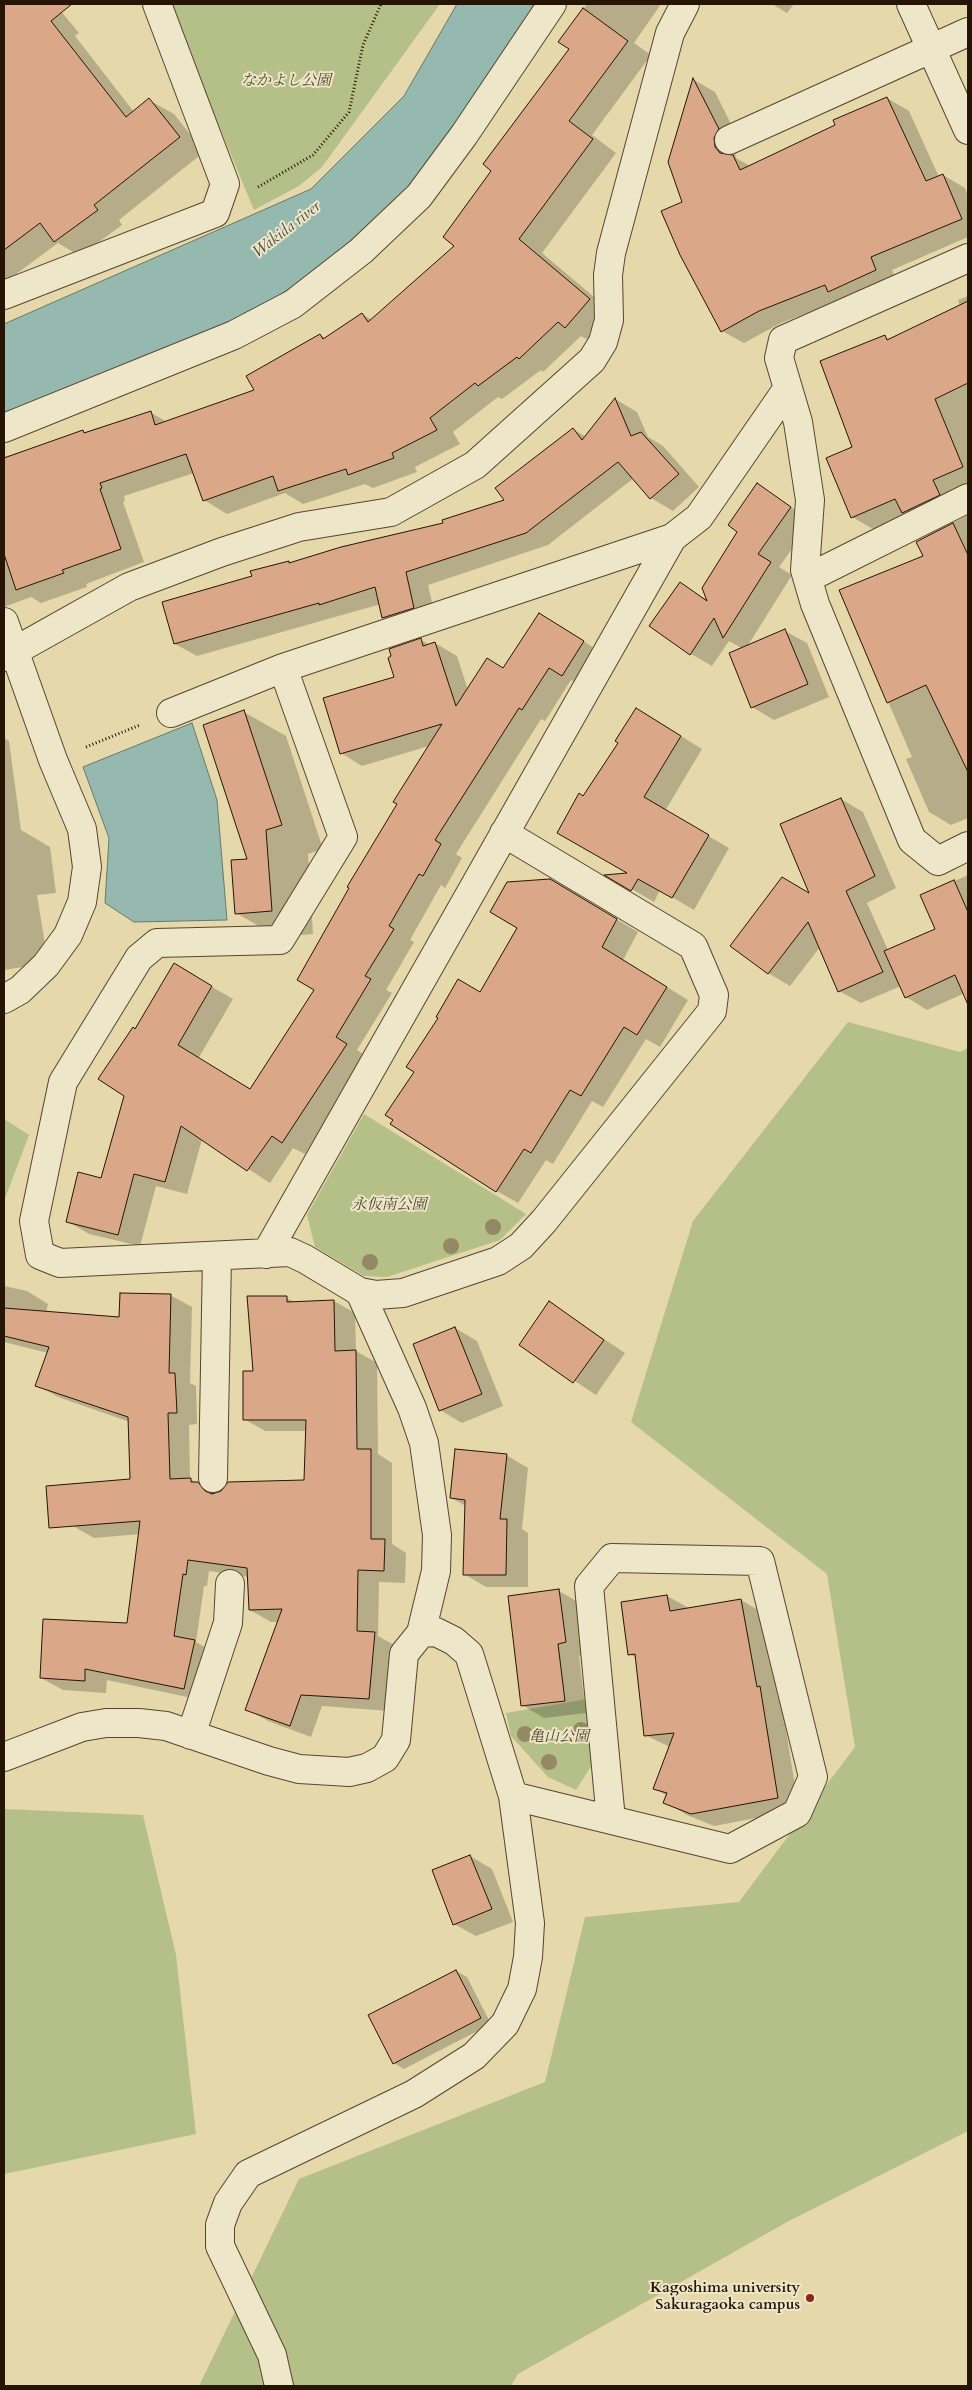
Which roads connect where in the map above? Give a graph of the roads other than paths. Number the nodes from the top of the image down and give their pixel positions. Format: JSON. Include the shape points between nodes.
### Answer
{"nodes":[{"id":1,"x":157,"y":4,"type":"edge"},
{"id":2,"x":552,"y":4,"type":"edge"},
{"id":3,"x":685,"y":4,"type":"edge"},
{"id":4,"x":911,"y":4,"type":"edge"},
{"id":5,"x":968,"y":32,"type":"edge"},
{"id":6,"x":931,"y":49,"type":"junction"},
{"id":7,"x":968,"y":130,"type":"edge"},
{"id":8,"x":729,"y":140,"type":"dead end"},
{"id":9,"x":968,"y":258,"type":"edge"},
{"id":10,"x":4,"y":295,"type":"edge"},
{"id":11,"x":788,"y":388,"type":"junction"},
{"id":12,"x":4,"y":428,"type":"edge"},
{"id":13,"x":968,"y":498,"type":"edge"},
{"id":14,"x":672,"y":538,"type":"junction"},
{"id":15,"x":808,"y":578,"type":"junction"},
{"id":16,"x":4,"y":622,"type":"edge"},
{"id":17,"x":9,"y":654,"type":"edge"},
{"id":18,"x":283,"y":668,"type":"junction"},
{"id":19,"x":171,"y":713,"type":"road end"},
{"id":20,"x":504,"y":833,"type":"junction"},
{"id":21,"x":968,"y":846,"type":"edge"},
{"id":22,"x":4,"y":999,"type":"edge"},
{"id":23,"x":266,"y":1254,"type":"junction"},
{"id":24,"x":217,"y":1256,"type":"junction"},
{"id":25,"x":360,"y":1292,"type":"junction"},
{"id":26,"x":213,"y":1478,"type":"dead end"},
{"id":27,"x":230,"y":1584,"type":"dead end"},
{"id":28,"x":421,"y":1633,"type":"junction"},
{"id":29,"x":191,"y":1734,"type":"junction"},
{"id":30,"x":4,"y":1756,"type":"edge"},
{"id":31,"x":513,"y":1796,"type":"junction"},
{"id":32,"x":611,"y":1820,"type":"junction"},
{"id":33,"x":279,"y":2386,"type":"edge"}],
"edges":[{"from":1,"to":10,"type":"street","via":[[225,184],[215,213]]},
{"from":2,"to":12,"type":"street","via":[[419,196],[362,250],[293,304],[234,335]]},
{"from":3,"to":17,"type":"street","via":[[670,33],[611,253],[609,320],[592,360],[475,465],[391,512],[299,527],[129,587]]},
{"from":4,"to":6,"type":"street"},
{"from":5,"to":6,"type":"street"},
{"from":6,"to":7,"type":"street"},
{"from":6,"to":8,"type":"street"},
{"from":9,"to":11,"type":"street","via":[[783,340],[779,358]]},
{"from":11,"to":14,"type":"street","via":[[699,518]]},
{"from":11,"to":15,"type":"street","via":[[798,422],[810,500],[805,570]]},
{"from":13,"to":15,"type":"street"},
{"from":14,"to":18,"type":"street"},
{"from":14,"to":20,"type":"street"},
{"from":15,"to":21,"type":"street","via":[[815,604],[912,840],[938,861]]},
{"from":16,"to":17,"type":"street"},
{"from":17,"to":22,"type":"street","via":[[82,830],[87,867],[82,902],[68,935],[46,964],[20,990]]},
{"from":18,"to":19,"type":"street"},
{"from":18,"to":24,"type":"street","via":[[343,837],[280,940],[157,943],[139,958],[63,1082],[34,1222],[40,1255],[60,1263]]},
{"from":20,"to":23,"type":"street"},
{"from":20,"to":25,"type":"street","via":[[693,946],[714,996],[712,1011],[521,1246],[498,1261],[403,1292],[376,1295]]},
{"from":23,"to":24,"type":"street"},
{"from":23,"to":25,"type":"street","via":[[290,1252]]},
{"from":24,"to":26,"type":"street"},
{"from":25,"to":28,"type":"street","via":[[412,1408],[424,1444],[437,1535],[436,1571]]},
{"from":27,"to":29,"type":"street","via":[[228,1623]]},
{"from":28,"to":29,"type":"street","via":[[404,1654],[396,1740],[385,1758],[367,1768],[350,1772],[299,1769]]},
{"from":28,"to":31,"type":"street","via":[[436,1632],[469,1654]]},
{"from":29,"to":30,"type":"street","via":[[157,1725],[106,1723],[82,1727]]},
{"from":31,"to":32,"type":"street"},
{"from":31,"to":33,"type":"street","via":[[530,1923],[522,1989],[504,2024],[474,2056],[414,2094],[248,2174],[228,2202],[220,2225],[220,2246],[272,2355]]},
{"from":32,"to":32,"type":"street","via":[[730,1849],[797,1813],[813,1776],[760,1560],[612,1558],[589,1586]]}]}
